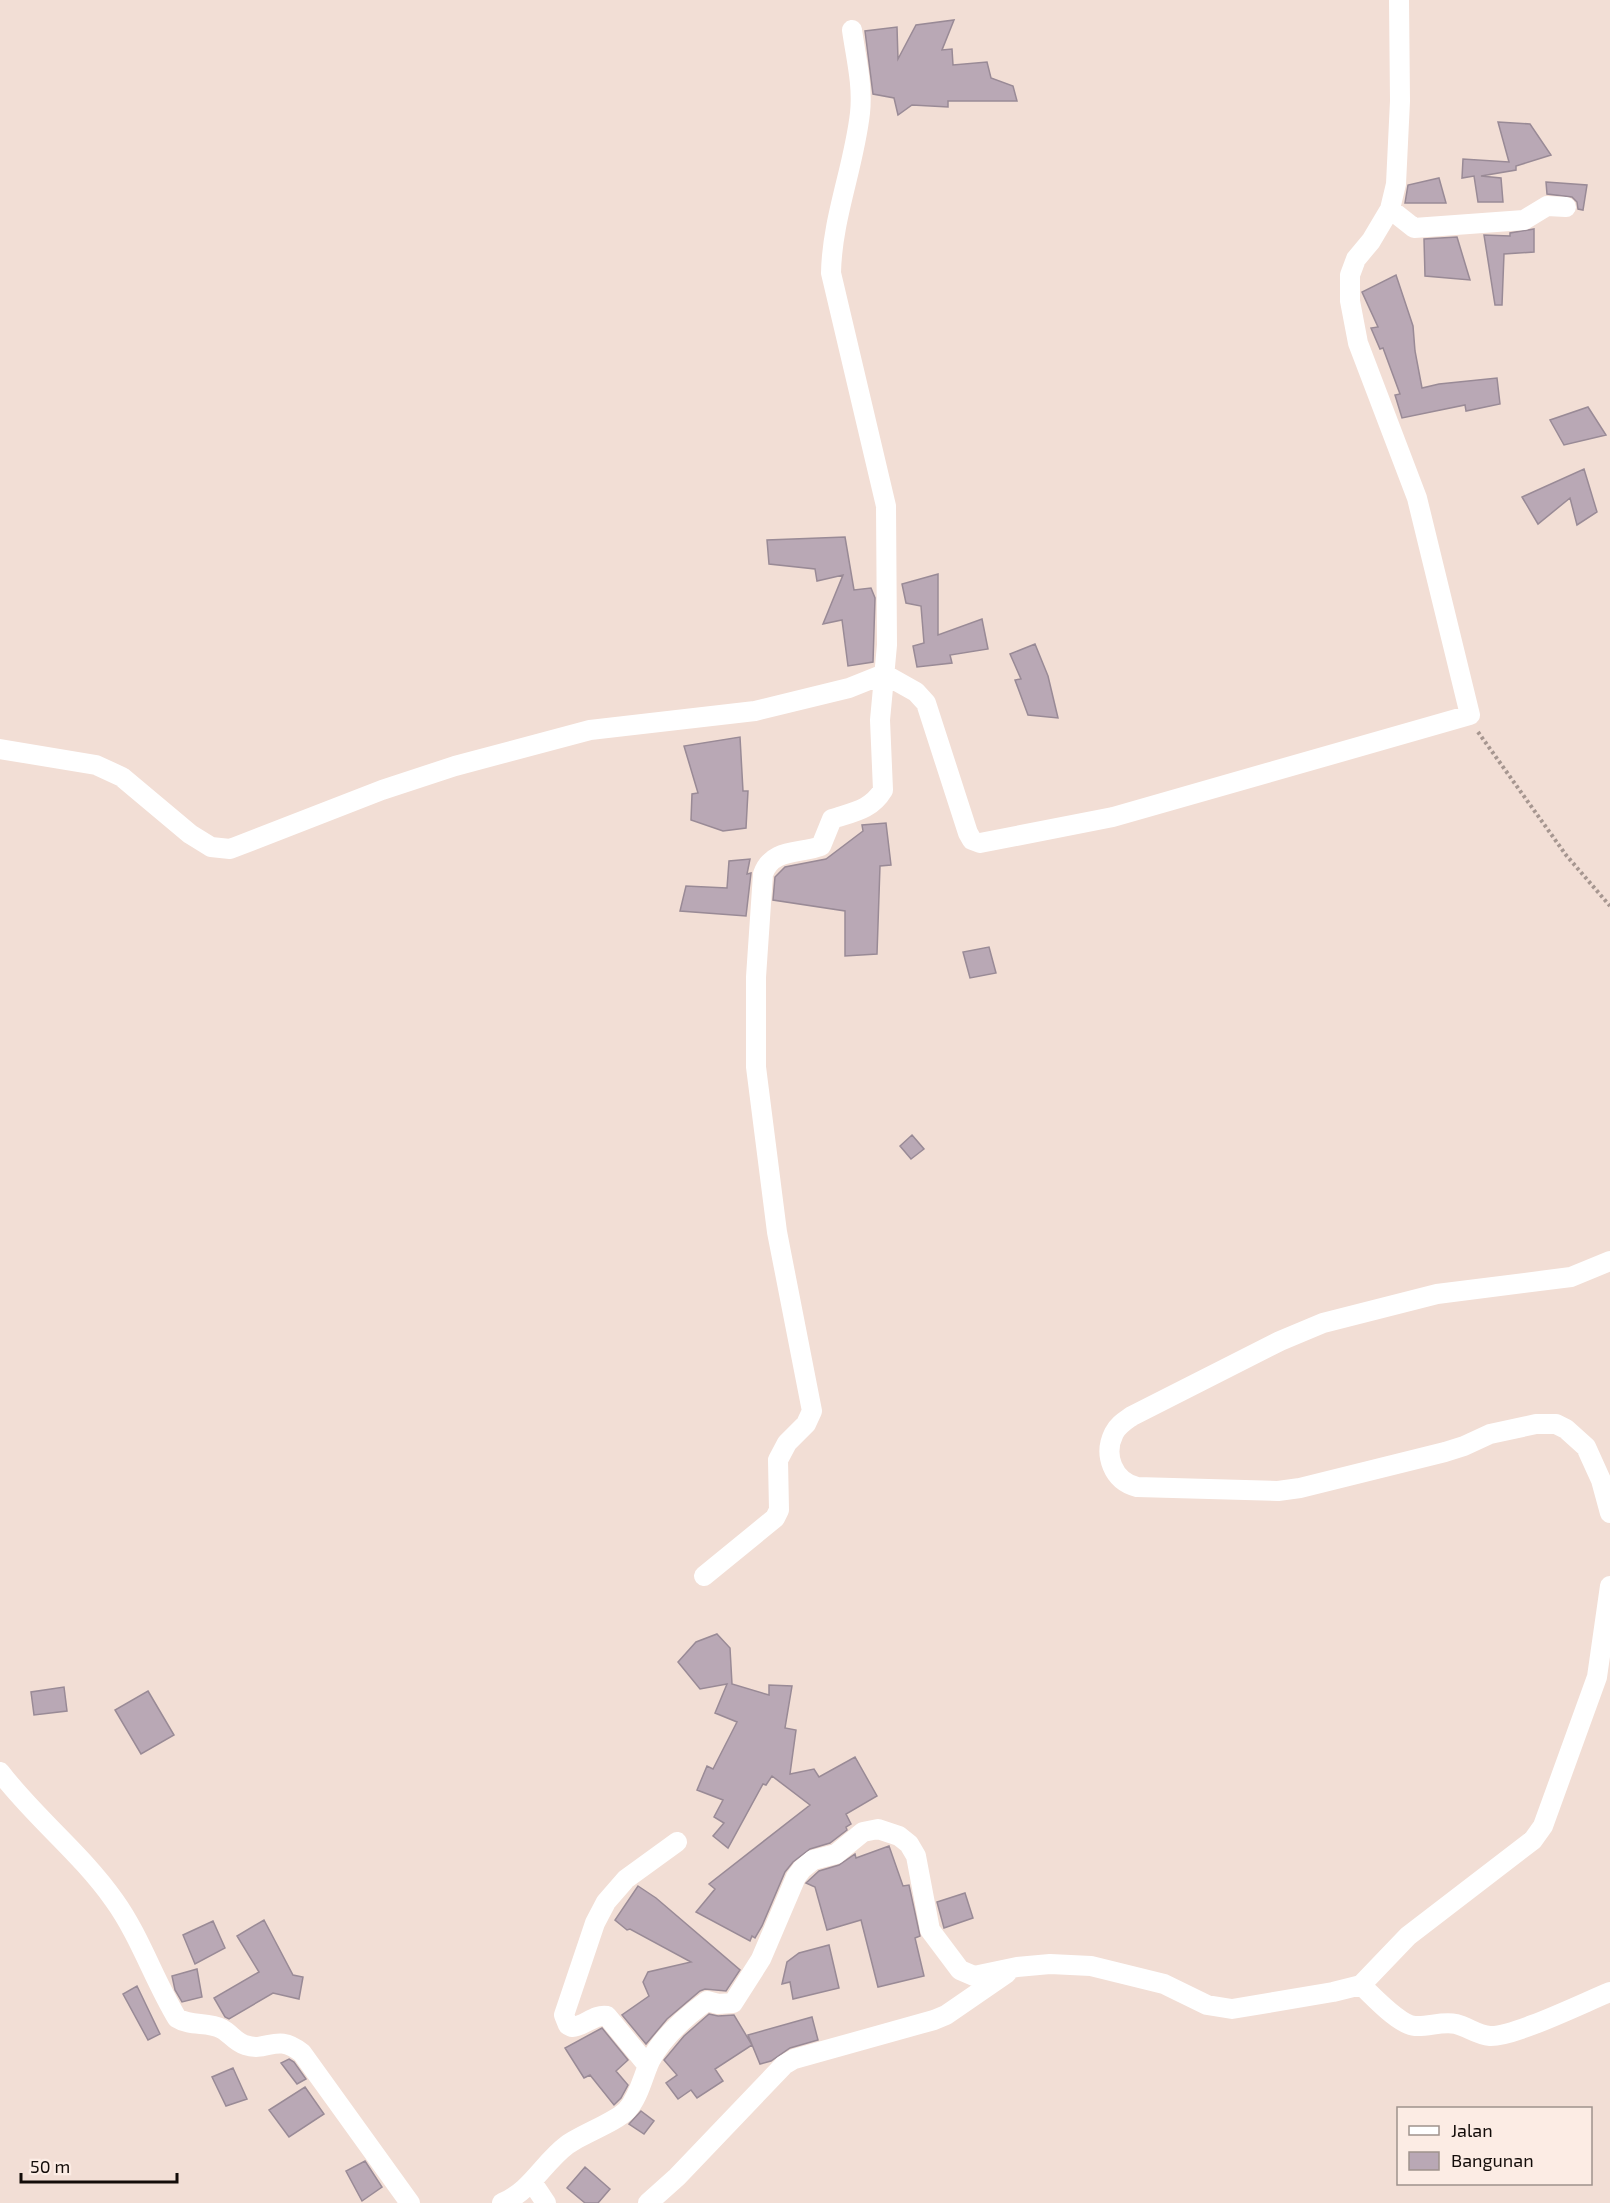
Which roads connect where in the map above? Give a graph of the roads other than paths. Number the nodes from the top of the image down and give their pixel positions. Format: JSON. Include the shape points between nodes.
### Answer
{"nodes":[{"id":1,"x":1399,"y":0,"type":"edge"},
{"id":2,"x":852,"y":30,"type":"dead end"},
{"id":3,"x":1566,"y":207,"type":"dead end"},
{"id":4,"x":1390,"y":209,"type":"junction"},
{"id":5,"x":884,"y":674,"type":"junction"},
{"id":6,"x":0,"y":749,"type":"edge"},
{"id":7,"x":1610,"y":1262,"type":"edge"},
{"id":8,"x":1610,"y":1513,"type":"edge"},
{"id":9,"x":704,"y":1576,"type":"dead end"},
{"id":10,"x":1610,"y":1586,"type":"edge"},
{"id":11,"x":0,"y":1772,"type":"edge"},
{"id":12,"x":677,"y":1842,"type":"dead end"},
{"id":13,"x":1017,"y":1966,"type":"junction"},
{"id":14,"x":1361,"y":1985,"type":"junction"},
{"id":15,"x":1610,"y":1992,"type":"edge"},
{"id":16,"x":648,"y":2066,"type":"junction"},
{"id":17,"x":532,"y":2182,"type":"junction"},
{"id":18,"x":410,"y":2203,"type":"edge"},
{"id":19,"x":502,"y":2203,"type":"edge"},
{"id":20,"x":546,"y":2203,"type":"edge"},
{"id":21,"x":648,"y":2203,"type":"edge"}],
"edges":[{"from":1,"to":4,"type":"street","via":[[1398,157]]},
{"from":2,"to":5,"type":"street","via":[[860,75],[860,113],[832,243],[831,273],[884,493]]},
{"from":3,"to":4,"type":"street","via":[[1547,206],[1524,220],[1414,228]]},
{"from":4,"to":5,"type":"street","via":[[1356,259],[1350,275],[1350,301],[1358,343],[1417,498],[1470,715],[1113,817],[980,843],[968,833],[926,703],[916,692]]},
{"from":5,"to":6,"type":"street","via":[[849,688],[755,711],[590,730],[455,766],[230,849],[212,847],[190,834],[122,777],[96,765]]},
{"from":5,"to":9,"type":"street","via":[[880,720],[883,790],[862,811],[832,819],[821,846],[785,853],[773,859],[763,874],[756,978],[756,1067],[777,1232],[812,1411],[806,1425],[787,1443],[778,1460],[779,1502],[775,1518]]},
{"from":7,"to":8,"type":"street","via":[[1571,1277],[1437,1294],[1307,1329],[1132,1416],[1115,1431],[1108,1451],[1120,1479],[1137,1487],[1278,1491],[1444,1452],[1490,1434],[1547,1423],[1566,1429],[1586,1447]]},
{"from":10,"to":14,"type":"street","via":[[1597,1677],[1543,1826],[1533,1839],[1408,1936]]},
{"from":11,"to":18,"type":"street","via":[[115,1900],[177,2018],[222,2029],[246,2046],[293,2045]]},
{"from":12,"to":16,"type":"street","via":[[626,1878],[606,1902],[564,2015],[572,2027],[600,2015],[607,2016]]},
{"from":13,"to":14,"type":"street","via":[[1091,1966],[1164,1984],[1208,2005],[1232,2009]]},
{"from":13,"to":16,"type":"street","via":[[974,1976],[960,1970],[930,1930],[916,1856],[909,1844],[887,1831],[863,1832],[836,1854],[813,1860],[802,1869],[761,1959],[733,2003],[707,2001],[660,2044]]},
{"from":13,"to":21,"type":"street","via":[[946,2015],[784,2065]]},
{"from":14,"to":15,"type":"street","via":[[1398,2019],[1412,2026],[1456,2024],[1493,2036],[1518,2030]]},
{"from":16,"to":17,"type":"street","via":[[626,2112],[566,2146]]},
{"from":17,"to":19,"type":"street","via":[[515,2198]]},
{"from":17,"to":20,"type":"street"}]}
